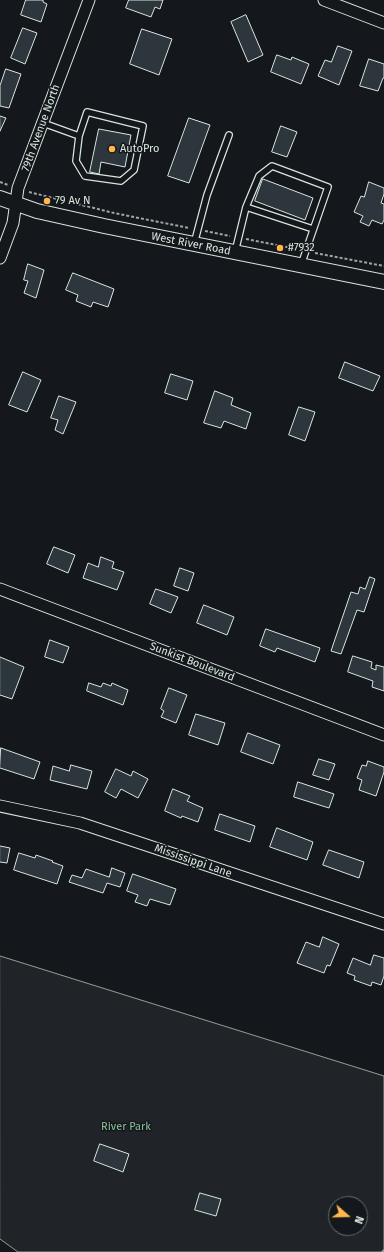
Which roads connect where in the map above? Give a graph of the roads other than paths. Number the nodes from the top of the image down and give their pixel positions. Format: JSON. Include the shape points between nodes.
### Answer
{"nodes":[{"id":1,"x":89,"y":0,"type":"edge"},
{"id":2,"x":324,"y":0,"type":"edge"},
{"id":3,"x":384,"y":23,"type":"edge"},
{"id":4,"x":43,"y":123,"type":"junction"},
{"id":5,"x":229,"y":135,"type":"dead end"},
{"id":6,"x":79,"y":136,"type":"junction"},
{"id":7,"x":0,"y":198,"type":"edge"},
{"id":8,"x":16,"y":204,"type":"junction"},
{"id":9,"x":246,"y":207,"type":"junction"},
{"id":10,"x":313,"y":229,"type":"junction"},
{"id":11,"x":194,"y":244,"type":"junction"},
{"id":12,"x":235,"y":252,"type":"junction"},
{"id":13,"x":0,"y":258,"type":"edge"},
{"id":14,"x":301,"y":265,"type":"junction"},
{"id":15,"x":384,"y":282,"type":"edge"},
{"id":16,"x":0,"y":589,"type":"edge"},
{"id":17,"x":384,"y":735,"type":"edge"},
{"id":18,"x":0,"y":806,"type":"edge"},
{"id":19,"x":384,"y":924,"type":"edge"}],
"edges":[{"from":1,"to":4,"type":"street","name":"79th Avenue North"},
{"from":2,"to":3,"type":"street"},
{"from":4,"to":6,"type":"lane"},
{"from":4,"to":8,"type":"street","name":"79th Avenue North","via":[[18,188]]},
{"from":5,"to":11,"type":"lane","via":[[207,195]]},
{"from":6,"to":6,"type":"lane","via":[[87,112],[143,126],[134,170],[121,181],[86,176],[76,161]]},
{"from":7,"to":8,"type":"street","name":"West River Road"},
{"from":8,"to":11,"type":"street","name":"West River Road","via":[[66,218]]},
{"from":8,"to":13,"type":"street","name":"79th Avenue North","via":[[13,223]]},
{"from":9,"to":10,"type":"lane"},
{"from":9,"to":10,"type":"lane","via":[[259,176],[272,166],[328,187]]},
{"from":9,"to":12,"type":"lane"},
{"from":10,"to":14,"type":"lane"},
{"from":11,"to":12,"type":"street","name":"West River Road"},
{"from":12,"to":14,"type":"street","name":"West River Road"},
{"from":14,"to":15,"type":"street","name":"West River Road"},
{"from":16,"to":17,"type":"street","name":"Sunkist Boulevard"},
{"from":18,"to":19,"type":"street","name":"Mississippi Lane","via":[[87,825]]}]}
